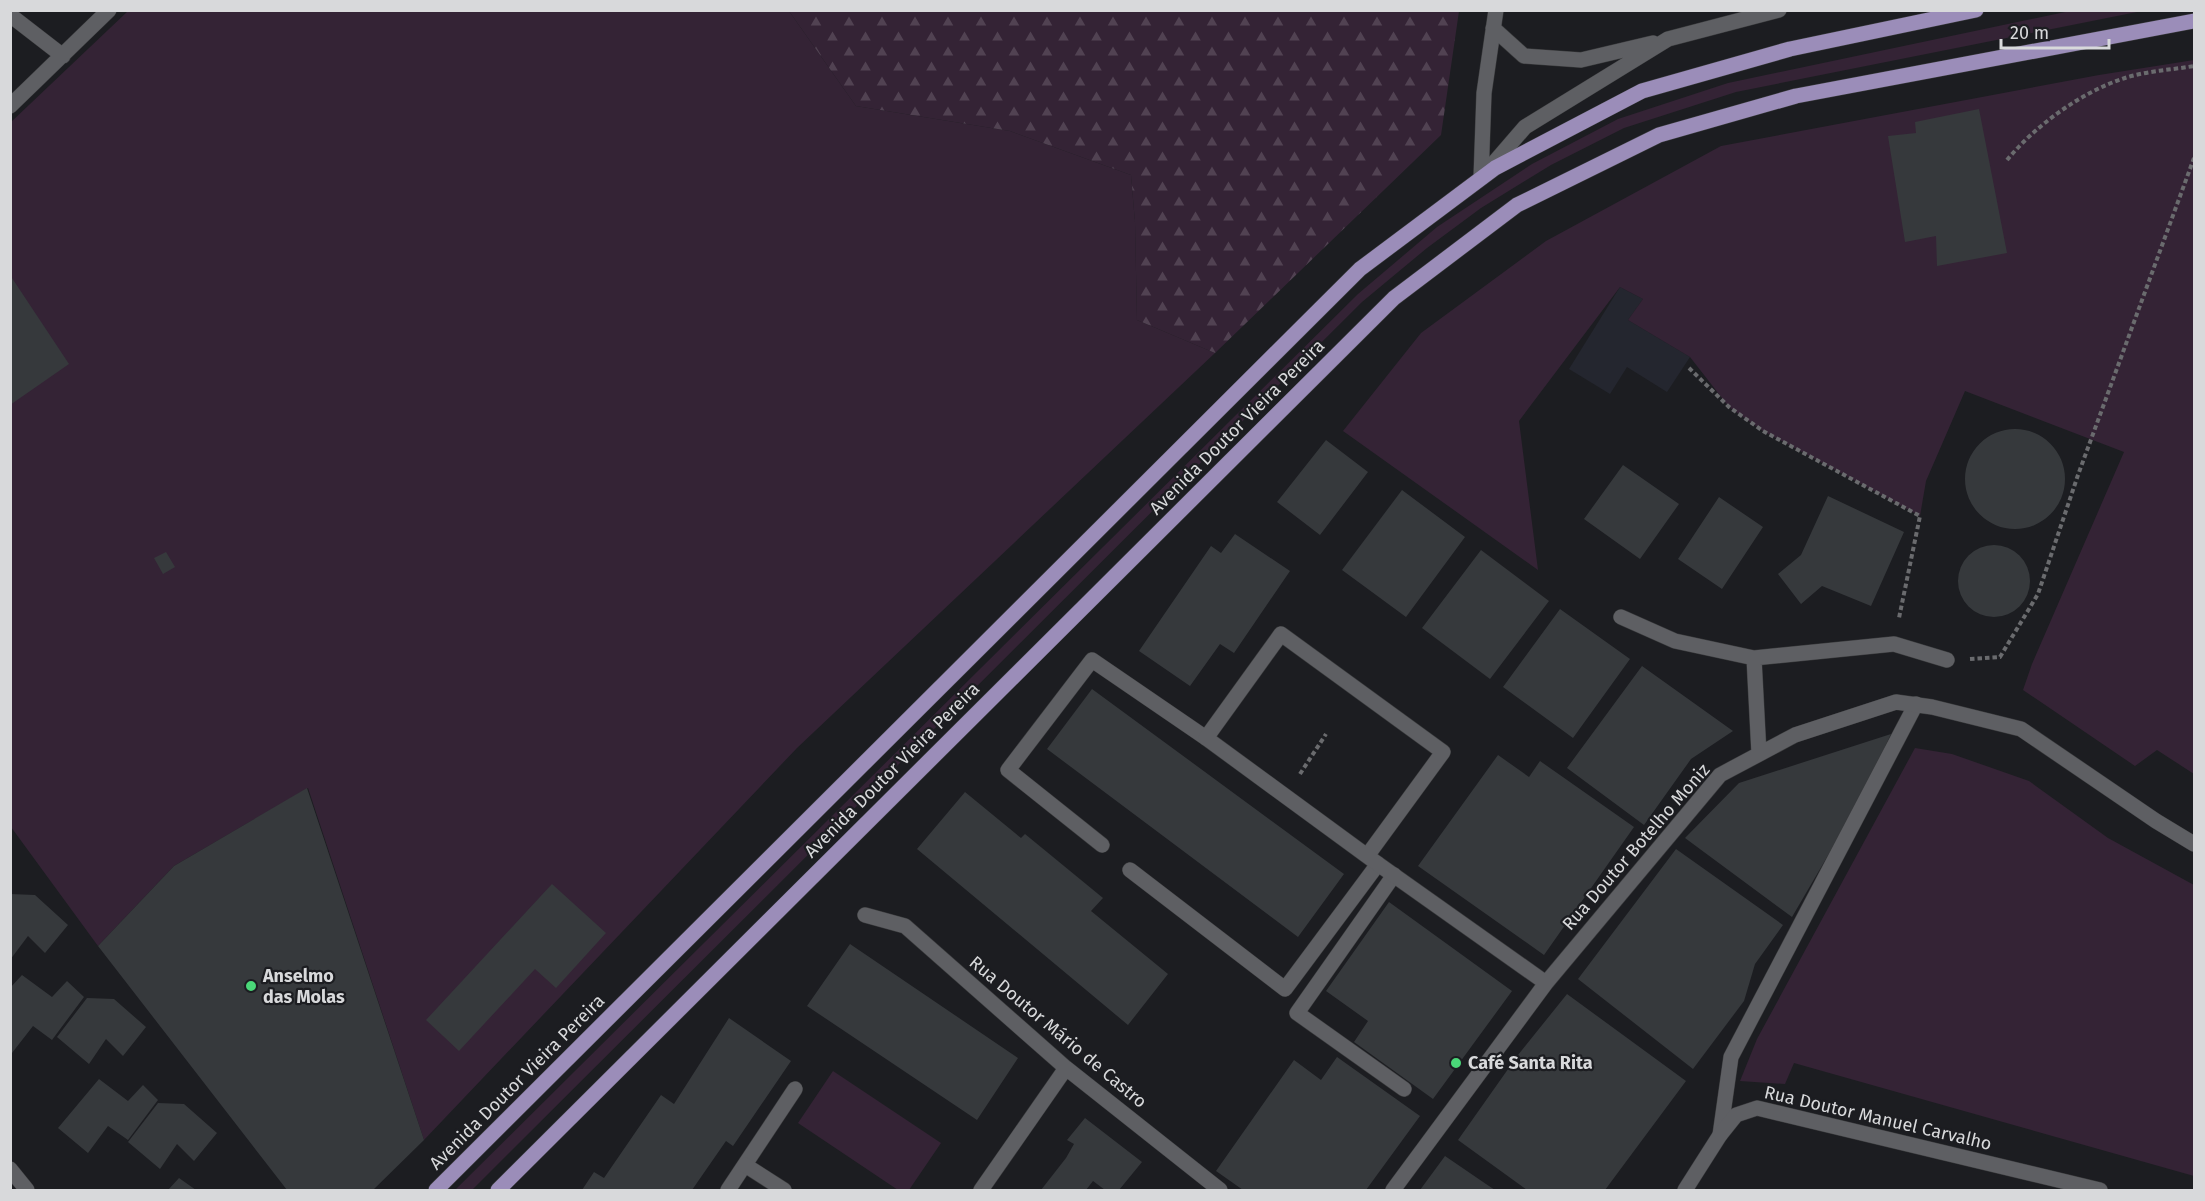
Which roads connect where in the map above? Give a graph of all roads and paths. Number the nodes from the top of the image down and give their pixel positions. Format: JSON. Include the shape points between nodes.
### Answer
{"nodes":[{"id":1,"x":109,"y":10,"type":"edge"},
{"id":2,"x":1496,"y":10,"type":"edge"},
{"id":3,"x":1779,"y":10,"type":"edge"},
{"id":4,"x":1976,"y":10,"type":"edge"},
{"id":5,"x":10,"y":15,"type":"edge"},
{"id":6,"x":2194,"y":21,"type":"edge"},
{"id":7,"x":1492,"y":28,"type":"junction"},
{"id":8,"x":1668,"y":39,"type":"junction"},
{"id":9,"x":63,"y":56,"type":"junction"},
{"id":10,"x":2194,"y":66,"type":"edge"},
{"id":11,"x":10,"y":106,"type":"edge"},
{"id":12,"x":2194,"y":158,"type":"edge"},
{"id":13,"x":2007,"y":160,"type":"dead end"},
{"id":14,"x":1481,"y":178,"type":"junction"},
{"id":15,"x":1689,"y":368,"type":"dead end"},
{"id":16,"x":1621,"y":617,"type":"dead end"},
{"id":17,"x":1894,"y":644,"type":"junction"},
{"id":18,"x":1754,"y":658,"type":"junction"},
{"id":19,"x":1947,"y":660,"type":"joint"},
{"id":20,"x":1916,"y":704,"type":"junction"},
{"id":21,"x":1326,"y":734,"type":"dead end"},
{"id":22,"x":1206,"y":738,"type":"junction"},
{"id":23,"x":1759,"y":754,"type":"junction"},
{"id":24,"x":1286,"y":797,"type":"junction"},
{"id":25,"x":2194,"y":844,"type":"edge"},
{"id":26,"x":1102,"y":845,"type":"dead end"},
{"id":27,"x":1372,"y":860,"type":"junction"},
{"id":28,"x":1130,"y":870,"type":"dead end"},
{"id":29,"x":1394,"y":875,"type":"junction"},
{"id":30,"x":866,"y":915,"type":"dead end"},
{"id":31,"x":1546,"y":983,"type":"junction"},
{"id":32,"x":1066,"y":1068,"type":"junction"},
{"id":33,"x":795,"y":1089,"type":"dead end"},
{"id":34,"x":1404,"y":1089,"type":"dead end"},
{"id":35,"x":1720,"y":1135,"type":"junction"},
{"id":36,"x":745,"y":1165,"type":"junction"},
{"id":37,"x":10,"y":1169,"type":"edge"},
{"id":38,"x":27,"y":1191,"type":"edge"},
{"id":39,"x":436,"y":1191,"type":"edge"},
{"id":40,"x":498,"y":1191,"type":"edge"},
{"id":41,"x":728,"y":1191,"type":"edge"},
{"id":42,"x":784,"y":1191,"type":"edge"},
{"id":43,"x":981,"y":1191,"type":"edge"},
{"id":44,"x":1220,"y":1191,"type":"edge"},
{"id":45,"x":1393,"y":1191,"type":"edge"},
{"id":46,"x":1685,"y":1191,"type":"edge"},
{"id":47,"x":2100,"y":1191,"type":"edge"}],
"edges":[{"from":1,"to":9,"type":"street"},
{"from":2,"to":7,"type":"street"},
{"from":3,"to":8,"type":"street","name":"Avenida Doutor Vieira Pereira"},
{"from":4,"to":14,"type":"main road","name":"Avenida Doutor Vieira Pereira","via":[[1790,49],[1642,91]]},
{"from":5,"to":9,"type":"street"},
{"from":6,"to":40,"type":"main road","name":"Avenida Doutor Vieira Pereira","via":[[1796,96],[1659,135],[1517,205],[1394,298]]},
{"from":7,"to":8,"type":"street","via":[[1524,56],[1581,60]]},
{"from":7,"to":14,"type":"street","via":[[1484,93]]},
{"from":8,"to":14,"type":"street","name":"Avenida Doutor Vieira Pereira","via":[[1525,128]]},
{"from":9,"to":11,"type":"street"},
{"from":10,"to":13,"type":"path","via":[[2122,79],[2067,105],[2022,141]]},
{"from":12,"to":19,"type":"path","via":[[2038,594],[2000,657]]},
{"from":14,"to":39,"type":"main road","name":"Avenida Doutor Vieira Pereira","via":[[1360,269]]},
{"from":15,"to":17,"type":"path","via":[[1729,407],[1763,430],[1920,516]]},
{"from":16,"to":18,"type":"street","via":[[1675,641]]},
{"from":17,"to":18,"type":"street"},
{"from":17,"to":19,"type":"street"},
{"from":18,"to":23,"type":"street"},
{"from":20,"to":23,"type":"street","name":"Rua Doutor Botelho Moniz","via":[[1896,702],[1837,720],[1795,735]]},
{"from":20,"to":25,"type":"street","name":"Rua Doutor Botelho Moniz","via":[[2021,729]]},
{"from":20,"to":35,"type":"street","via":[[1731,1057]]},
{"from":21,"to":24,"type":"path"},
{"from":22,"to":24,"type":"street"},
{"from":22,"to":26,"type":"street","via":[[1092,660],[1008,770]]},
{"from":22,"to":27,"type":"street","via":[[1281,634],[1443,752]]},
{"from":23,"to":31,"type":"street","name":"Rua Doutor Botelho Moniz","via":[[1720,775]]},
{"from":24,"to":27,"type":"street"},
{"from":27,"to":28,"type":"street","via":[[1285,989]]},
{"from":27,"to":29,"type":"street"},
{"from":29,"to":31,"type":"street"},
{"from":29,"to":34,"type":"street","via":[[1298,1013]]},
{"from":30,"to":32,"type":"street","name":"Rua Doutor Mário de Castro","via":[[905,926]]},
{"from":31,"to":45,"type":"street","name":"Rua Doutor Botelho Moniz"},
{"from":32,"to":43,"type":"street"},
{"from":32,"to":44,"type":"street","name":"Rua Doutor Mário de Castro"},
{"from":33,"to":36,"type":"street"},
{"from":35,"to":46,"type":"street","name":"Rua Doutor Manuel Carvalho"},
{"from":35,"to":47,"type":"street","name":"Rua Doutor Manuel Carvalho","via":[[1736,1115],[1757,1108]]},
{"from":36,"to":41,"type":"street"},
{"from":36,"to":42,"type":"street"},
{"from":37,"to":38,"type":"street"}]}
